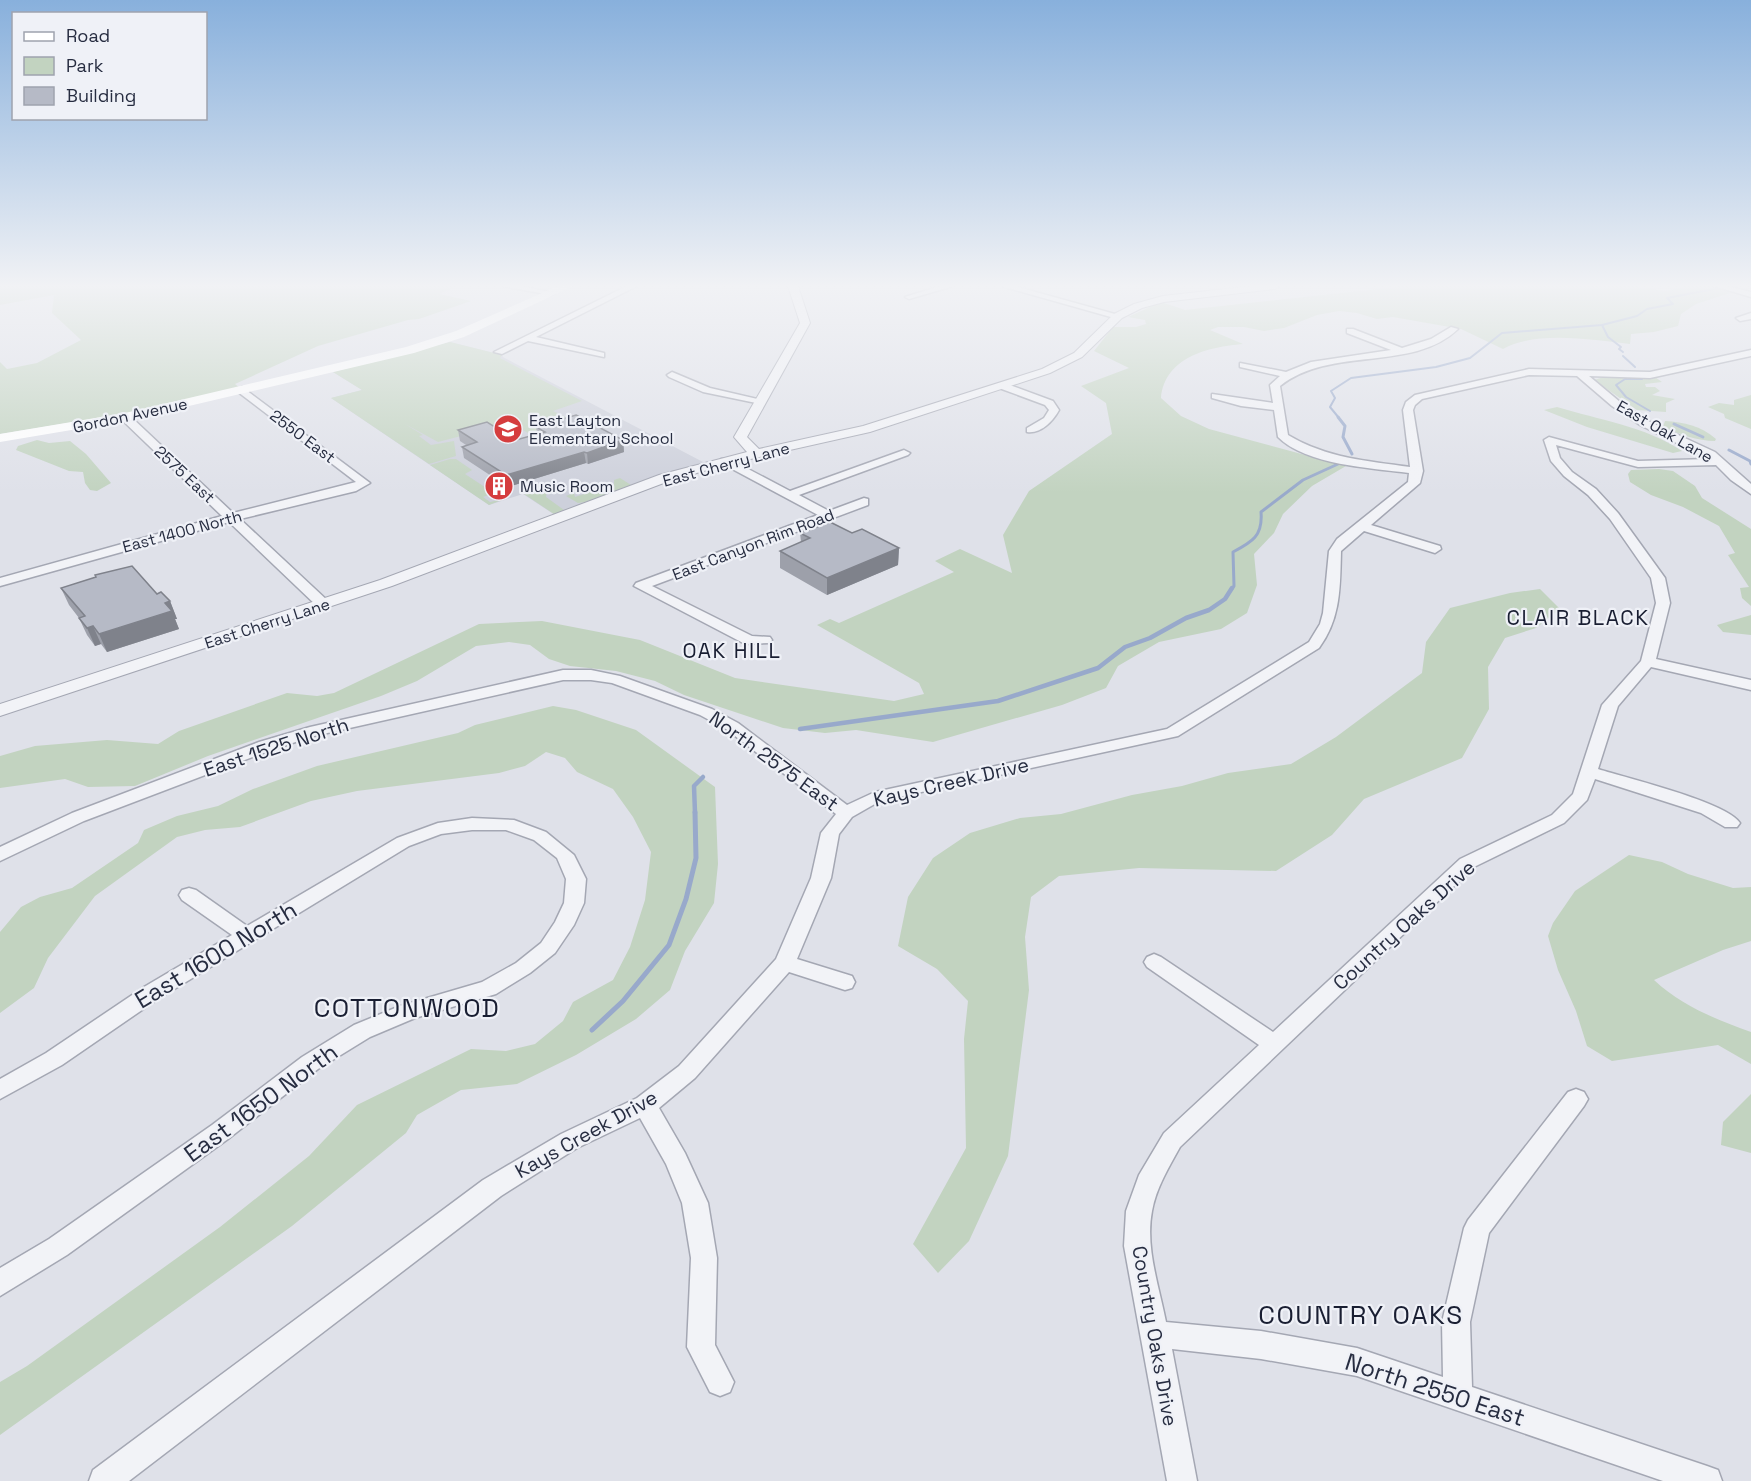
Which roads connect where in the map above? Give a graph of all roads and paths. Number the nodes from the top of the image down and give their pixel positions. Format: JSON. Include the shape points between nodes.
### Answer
{"nodes":[{"id":1,"x":391,"y":355,"type":"edge"},
{"id":2,"x":786,"y":355,"type":"edge"},
{"id":3,"x":1078,"y":355,"type":"edge"},
{"id":4,"x":1374,"y":355,"type":"edge"},
{"id":5,"x":1741,"y":355,"type":"edge"},
{"id":6,"x":1243,"y":365,"type":"dead end"},
{"id":7,"x":683,"y":372,"type":"dead end"},
{"id":8,"x":1579,"y":373,"type":"junction"},
{"id":9,"x":1284,"y":374,"type":"junction"},
{"id":10,"x":672,"y":375,"type":"junction"},
{"id":11,"x":659,"y":379,"type":"dead end"},
{"id":12,"x":1003,"y":386,"type":"junction"},
{"id":13,"x":242,"y":390,"type":"junction"},
{"id":14,"x":1216,"y":396,"type":"dead end"},
{"id":15,"x":760,"y":401,"type":"junction"},
{"id":16,"x":1277,"y":407,"type":"junction"},
{"id":17,"x":125,"y":417,"type":"junction"},
{"id":18,"x":1031,"y":430,"type":"dead end"},
{"id":19,"x":0,"y":438,"type":"edge"},
{"id":20,"x":904,"y":453,"type":"dead end"},
{"id":21,"x":756,"y":454,"type":"junction"},
{"id":22,"x":725,"y":461,"type":"junction"},
{"id":23,"x":1719,"y":462,"type":"junction"},
{"id":24,"x":1417,"y":471,"type":"junction"},
{"id":25,"x":364,"y":483,"type":"joint"},
{"id":26,"x":1751,"y":490,"type":"edge"},
{"id":27,"x":789,"y":495,"type":"junction"},
{"id":28,"x":864,"y":502,"type":"dead end"},
{"id":29,"x":828,"y":516,"type":"junction"},
{"id":30,"x":231,"y":517,"type":"junction"},
{"id":31,"x":1362,"y":526,"type":"junction"},
{"id":32,"x":1435,"y":549,"type":"dead end"},
{"id":33,"x":0,"y":582,"type":"edge"},
{"id":34,"x":323,"y":604,"type":"junction"},
{"id":35,"x":765,"y":640,"type":"dead end"},
{"id":36,"x":1648,"y":662,"type":"junction"},
{"id":37,"x":563,"y":675,"type":"joint"},
{"id":38,"x":1751,"y":685,"type":"edge"},
{"id":39,"x":0,"y":710,"type":"edge"},
{"id":40,"x":1589,"y":772,"type":"junction"},
{"id":41,"x":846,"y":813,"type":"junction"},
{"id":42,"x":1731,"y":823,"type":"dead end"},
{"id":43,"x":438,"y":829,"type":"joint"},
{"id":44,"x":0,"y":855,"type":"edge"},
{"id":45,"x":189,"y":895,"type":"dead end"},
{"id":46,"x":247,"y":936,"type":"junction"},
{"id":47,"x":1154,"y":962,"type":"dead end"},
{"id":48,"x":785,"y":963,"type":"junction"},
{"id":49,"x":845,"y":982,"type":"dead end"},
{"id":50,"x":1274,"y":1044,"type":"junction"},
{"id":51,"x":0,"y":1090,"type":"edge"},
{"id":52,"x":1576,"y":1098,"type":"dead end"},
{"id":53,"x":645,"y":1105,"type":"junction"},
{"id":54,"x":0,"y":1282,"type":"edge"},
{"id":55,"x":1155,"y":1334,"type":"junction"},
{"id":56,"x":720,"y":1382,"type":"dead end"},
{"id":57,"x":1458,"y":1396,"type":"junction"},
{"id":58,"x":104,"y":1481,"type":"edge"},
{"id":59,"x":1182,"y":1481,"type":"edge"},
{"id":60,"x":1707,"y":1481,"type":"edge"}],
"edges":[{"from":1,"to":13,"type":"main road","name":"Gordon Avenue"},
{"from":2,"to":15,"type":"street"},
{"from":3,"to":12,"type":"street","name":"East Cherry Lane"},
{"from":4,"to":9,"type":"street","via":[[1312,364]]},
{"from":5,"to":8,"type":"street","via":[[1650,375]]},
{"from":6,"to":9,"type":"street"},
{"from":7,"to":10,"type":"street"},
{"from":8,"to":23,"type":"street","name":"East Oak Lane","via":[[1642,421],[1712,454]]},
{"from":8,"to":24,"type":"street","via":[[1529,372],[1419,397],[1408,410]]},
{"from":9,"to":16,"type":"street","via":[[1275,385]]},
{"from":10,"to":11,"type":"street"},
{"from":10,"to":15,"type":"street","via":[[707,390]]},
{"from":12,"to":18,"type":"street","via":[[1049,403],[1054,410],[1048,420]]},
{"from":12,"to":21,"type":"street","name":"East Cherry Lane","via":[[866,429]]},
{"from":13,"to":17,"type":"main road","name":"Gordon Avenue"},
{"from":13,"to":25,"type":"street","name":"2550 East"},
{"from":14,"to":16,"type":"street","via":[[1240,404]]},
{"from":15,"to":21,"type":"street","via":[[740,437]]},
{"from":16,"to":24,"type":"street","via":[[1282,437],[1296,446],[1335,458]]},
{"from":17,"to":19,"type":"main road","name":"Gordon Avenue"},
{"from":17,"to":30,"type":"street","name":"2575 East"},
{"from":20,"to":27,"type":"street"},
{"from":21,"to":22,"type":"street","name":"East Cherry Lane"},
{"from":22,"to":27,"type":"street"},
{"from":22,"to":34,"type":"street","name":"East Cherry Lane","via":[[664,478],[450,561]]},
{"from":23,"to":26,"type":"street","name":"East Oak Lane"},
{"from":23,"to":36,"type":"street","name":"Country Oaks Drive","via":[[1638,464],[1549,440],[1555,459],[1614,516],[1658,578],[1663,603]]},
{"from":24,"to":31,"type":"street","name":"Kays Creek Drive","via":[[1414,483]]},
{"from":25,"to":30,"type":"street","name":"East 1400 North"},
{"from":27,"to":29,"type":"street"},
{"from":28,"to":29,"type":"street","name":"East Canyon Rim Road"},
{"from":29,"to":35,"type":"street","name":"East Canyon Rim Road","via":[[642,586],[750,641]]},
{"from":30,"to":33,"type":"street","name":"East 1400 North"},
{"from":30,"to":34,"type":"street","name":"2575 East"},
{"from":31,"to":32,"type":"street"},
{"from":31,"to":41,"type":"street","name":"Kays Creek Drive","via":[[1335,551],[1330,621],[1314,645],[1172,733],[875,797]]},
{"from":34,"to":39,"type":"street","name":"East Cherry Lane"},
{"from":36,"to":38,"type":"street"},
{"from":36,"to":40,"type":"street","name":"Country Oaks Drive","via":[[1610,705]]},
{"from":37,"to":41,"type":"street","name":"North 2575 East","via":[[615,679],[706,712],[732,726]]},
{"from":37,"to":44,"type":"street","name":"East 1525 North","via":[[287,739],[78,817]]},
{"from":40,"to":42,"type":"street","via":[[1707,809]]},
{"from":40,"to":50,"type":"street","name":"Country Oaks Drive","via":[[1581,796],[1558,819],[1467,863]]},
{"from":41,"to":48,"type":"street","name":"Kays Creek Drive","via":[[830,833],[821,878]]},
{"from":43,"to":46,"type":"street","name":"East 1600 North","via":[[403,842]]},
{"from":43,"to":54,"type":"street","name":"East 1650 North","via":[[508,824],[540,836],[566,855],[576,879],[574,903],[548,948],[489,988],[408,1012],[362,1031],[310,1063],[68,1240]]},
{"from":45,"to":46,"type":"street"},
{"from":46,"to":51,"type":"street","name":"East 1600 North"},
{"from":47,"to":50,"type":"street"},
{"from":48,"to":49,"type":"street"},
{"from":48,"to":53,"type":"street","name":"Kays Creek Drive","via":[[687,1072]]},
{"from":50,"to":55,"type":"street","name":"Country Oaks Drive","via":[[1172,1140],[1151,1175],[1139,1211],[1137,1246]]},
{"from":52,"to":57,"type":"street","via":[[1477,1228],[1456,1322]]},
{"from":53,"to":56,"type":"street","via":[[695,1203],[704,1258],[701,1347]]},
{"from":53,"to":58,"type":"street","name":"Kays Creek Drive","via":[[569,1141],[492,1188]]},
{"from":55,"to":57,"type":"street","name":"North 2550 East","via":[[1261,1345],[1357,1362]]},
{"from":55,"to":59,"type":"street","name":"Country Oaks Drive"},
{"from":57,"to":60,"type":"street","name":"North 2550 East"}]}
